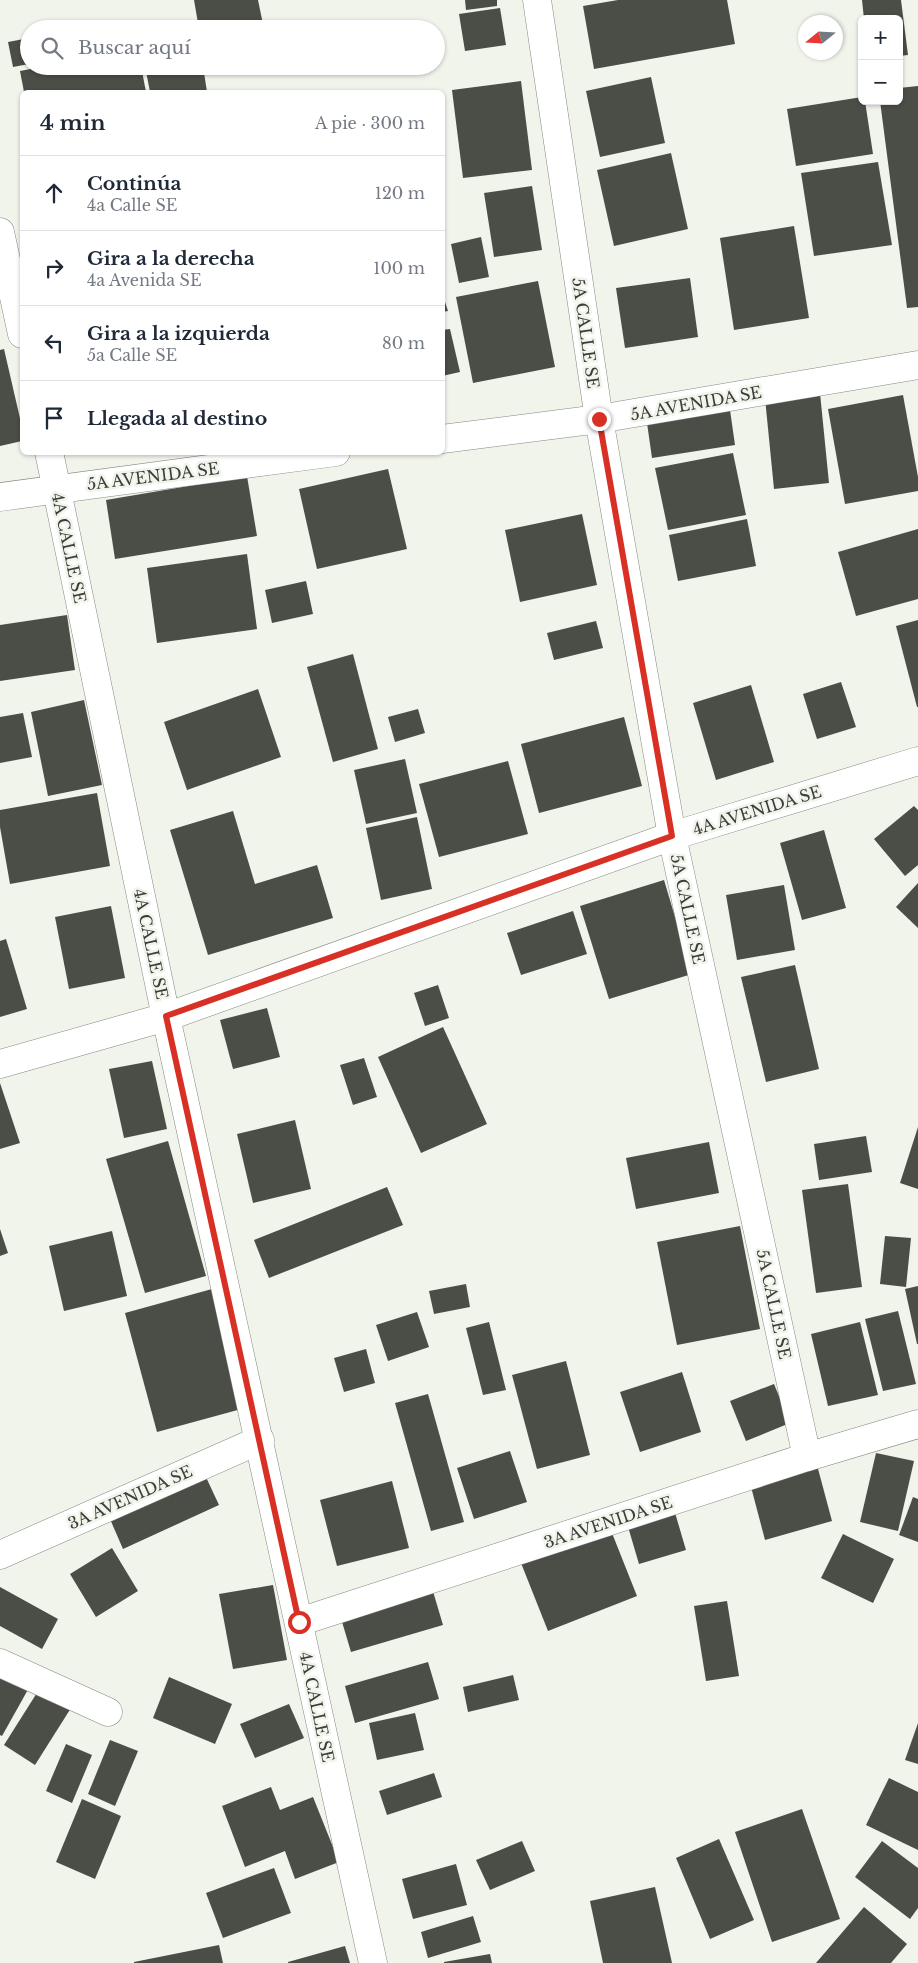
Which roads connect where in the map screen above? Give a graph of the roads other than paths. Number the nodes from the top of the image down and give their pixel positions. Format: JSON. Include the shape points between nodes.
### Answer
{"nodes":[{"id":1,"x":537,"y":0,"type":"edge"},
{"id":2,"x":0,"y":232,"type":"edge"},
{"id":3,"x":20,"y":325,"type":"edge"},
{"id":4,"x":918,"y":365,"type":"edge"},
{"id":5,"x":599,"y":419,"type":"junction"},
{"id":6,"x":445,"y":439,"type":"edge"},
{"id":7,"x":49,"y":455,"type":"edge"},
{"id":8,"x":313,"y":455,"type":"edge"},
{"id":9,"x":56,"y":488,"type":"junction"},
{"id":10,"x":0,"y":497,"type":"edge"},
{"id":11,"x":918,"y":761,"type":"edge"},
{"id":12,"x":672,"y":836,"type":"junction"},
{"id":13,"x":166,"y":1016,"type":"junction"},
{"id":14,"x":0,"y":1064,"type":"edge"},
{"id":15,"x":918,"y":1424,"type":"edge"},
{"id":16,"x":260,"y":1440,"type":"junction"},
{"id":17,"x":807,"y":1457,"type":"junction"},
{"id":18,"x":0,"y":1555,"type":"edge"},
{"id":19,"x":299,"y":1622,"type":"junction"},
{"id":20,"x":0,"y":1663,"type":"edge"},
{"id":21,"x":108,"y":1712,"type":"dead end"},
{"id":22,"x":372,"y":1963,"type":"edge"}],
"edges":[{"from":1,"to":5,"type":"street","name":"5A CALLE SE"},
{"from":2,"to":3,"type":"street"},
{"from":4,"to":5,"type":"street","name":"5A AVENIDA SE"},
{"from":5,"to":6,"type":"street","name":"5A AVENIDA SE"},
{"from":5,"to":12,"type":"street","name":"5A CALLE SE"},
{"from":7,"to":9,"type":"street","name":"4A CALLE SE"},
{"from":8,"to":9,"type":"street","name":"5A AVENIDA SE"},
{"from":9,"to":10,"type":"street","name":"5A AVENIDA SE"},
{"from":9,"to":13,"type":"street","name":"4A CALLE SE"},
{"from":11,"to":12,"type":"street","name":"4A AVENIDA SE"},
{"from":12,"to":13,"type":"street","name":"4A AVENIDA SE"},
{"from":12,"to":17,"type":"street","name":"5A CALLE SE"},
{"from":13,"to":14,"type":"street","name":"4A AVENIDA SE"},
{"from":13,"to":16,"type":"street","name":"4A CALLE SE"},
{"from":15,"to":17,"type":"street","name":"3A AVENIDA SE"},
{"from":16,"to":18,"type":"street","name":"3A AVENIDA SE"},
{"from":16,"to":19,"type":"street","name":"4A CALLE SE"},
{"from":17,"to":19,"type":"street","name":"3A AVENIDA SE"},
{"from":19,"to":22,"type":"street","name":"4A CALLE SE"},
{"from":20,"to":21,"type":"street"}]}
